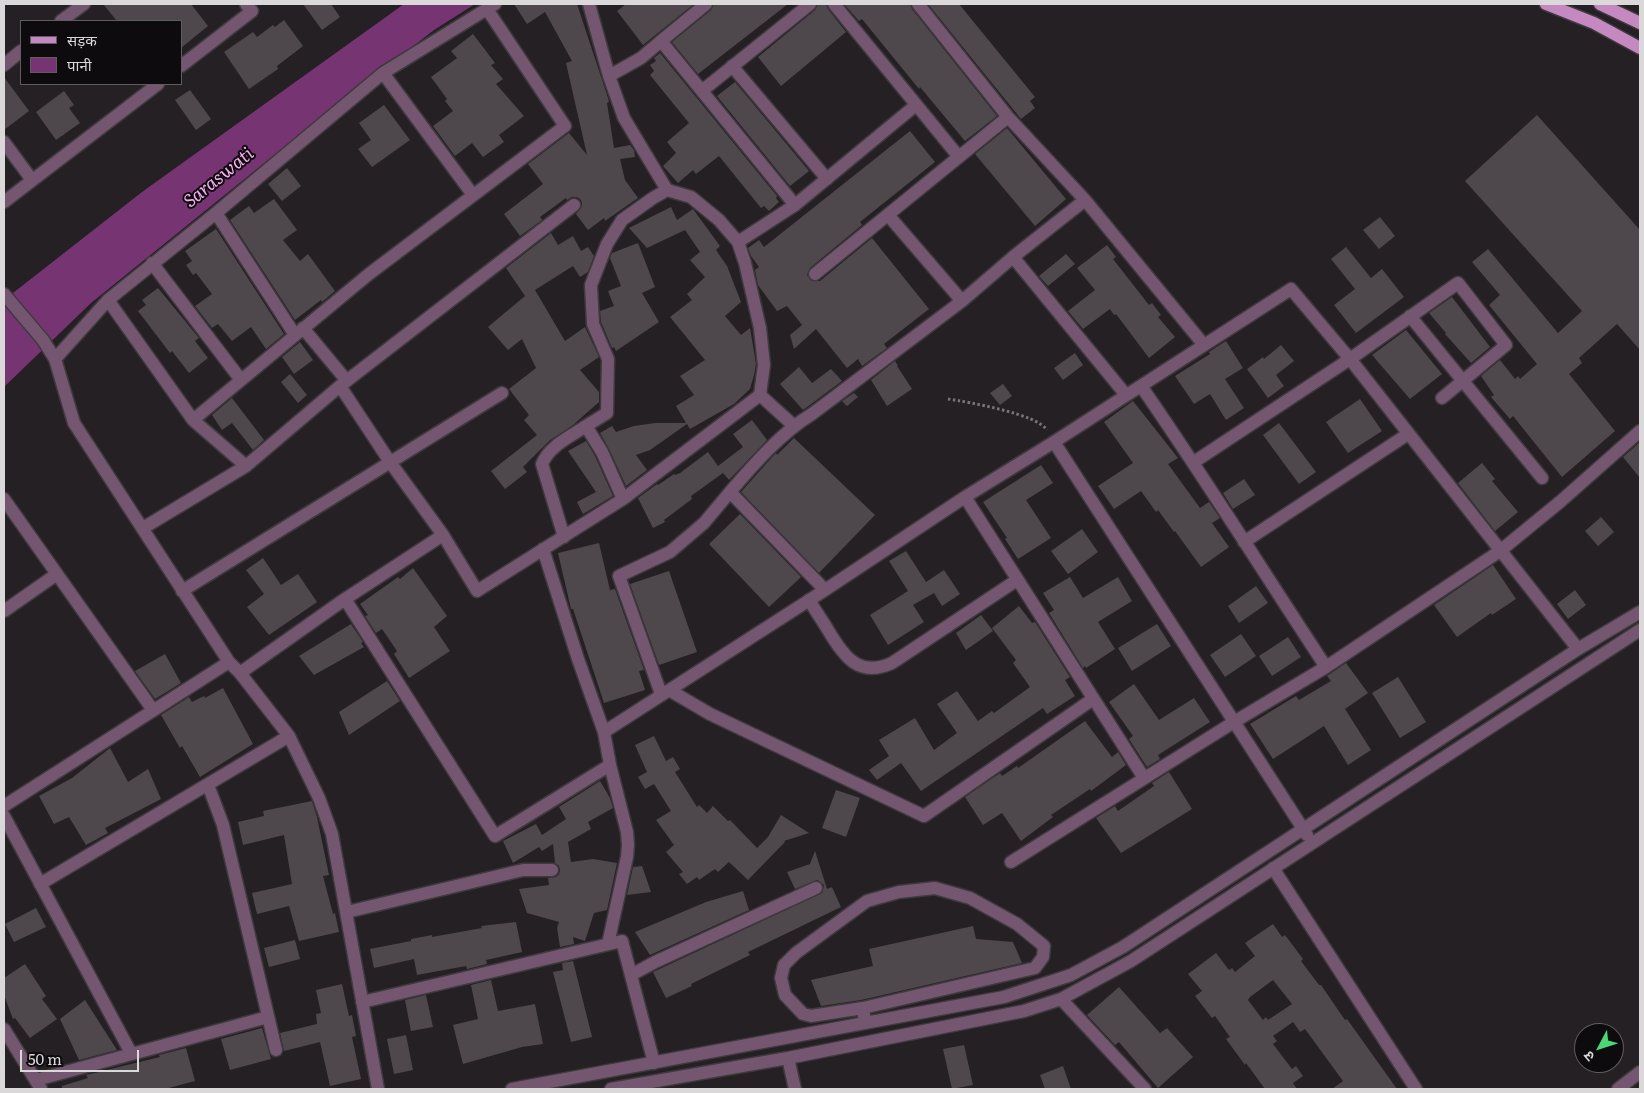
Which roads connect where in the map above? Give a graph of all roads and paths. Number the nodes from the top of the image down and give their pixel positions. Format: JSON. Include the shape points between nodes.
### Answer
{"nodes":[{"id":1,"x":84,"y":4,"type":"edge"},
{"id":2,"x":246,"y":4,"type":"edge"},
{"id":3,"x":589,"y":4,"type":"edge"},
{"id":4,"x":706,"y":4,"type":"edge"},
{"id":5,"x":810,"y":4,"type":"edge"},
{"id":6,"x":834,"y":4,"type":"edge"},
{"id":7,"x":918,"y":4,"type":"edge"},
{"id":8,"x":1546,"y":4,"type":"edge"},
{"id":9,"x":1600,"y":4,"type":"edge"},
{"id":10,"x":491,"y":6,"type":"edge"},
{"id":11,"x":62,"y":20,"type":"edge"},
{"id":12,"x":1640,"y":23,"type":"edge"},
{"id":13,"x":661,"y":41,"type":"junction"},
{"id":14,"x":1640,"y":48,"type":"edge"},
{"id":15,"x":20,"y":52,"type":"edge"},
{"id":16,"x":4,"y":65,"type":"edge"},
{"id":17,"x":182,"y":65,"type":"edge"},
{"id":18,"x":732,"y":66,"type":"junction"},
{"id":19,"x":383,"y":73,"type":"junction"},
{"id":20,"x":609,"y":76,"type":"junction"},
{"id":21,"x":157,"y":85,"type":"edge"},
{"id":22,"x":703,"y":90,"type":"junction"},
{"id":23,"x":916,"y":105,"type":"junction"},
{"id":24,"x":1008,"y":117,"type":"junction"},
{"id":25,"x":4,"y":142,"type":"edge"},
{"id":26,"x":958,"y":157,"type":"junction"},
{"id":27,"x":827,"y":179,"type":"junction"},
{"id":28,"x":32,"y":180,"type":"junction"},
{"id":29,"x":667,"y":190,"type":"junction"},
{"id":30,"x":474,"y":195,"type":"junction"},
{"id":31,"x":1085,"y":200,"type":"junction"},
{"id":32,"x":4,"y":202,"type":"edge"},
{"id":33,"x":574,"y":205,"type":"dead end"},
{"id":34,"x":795,"y":205,"type":"junction"},
{"id":35,"x":216,"y":213,"type":"junction"},
{"id":36,"x":888,"y":215,"type":"junction"},
{"id":37,"x":738,"y":242,"type":"junction"},
{"id":38,"x":1013,"y":257,"type":"junction"},
{"id":39,"x":152,"y":263,"type":"junction"},
{"id":40,"x":815,"y":274,"type":"dead end"},
{"id":41,"x":4,"y":294,"type":"edge"},
{"id":42,"x":108,"y":300,"type":"junction"},
{"id":43,"x":962,"y":301,"type":"junction"},
{"id":44,"x":1410,"y":316,"type":"junction"},
{"id":45,"x":299,"y":331,"type":"junction"},
{"id":46,"x":1204,"y":345,"type":"junction"},
{"id":47,"x":54,"y":359,"type":"junction"},
{"id":48,"x":1350,"y":359,"type":"junction"},
{"id":49,"x":240,"y":380,"type":"junction"},
{"id":50,"x":1463,"y":380,"type":"junction"},
{"id":51,"x":343,"y":384,"type":"junction"},
{"id":52,"x":1141,"y":386,"type":"junction"},
{"id":53,"x":502,"y":393,"type":"dead end"},
{"id":54,"x":760,"y":395,"type":"junction"},
{"id":55,"x":1126,"y":395,"type":"junction"},
{"id":56,"x":1442,"y":398,"type":"dead end"},
{"id":57,"x":948,"y":399,"type":"dead end"},
{"id":58,"x":193,"y":420,"type":"junction"},
{"id":59,"x":794,"y":425,"type":"junction"},
{"id":60,"x":586,"y":426,"type":"junction"},
{"id":61,"x":1640,"y":431,"type":"edge"},
{"id":62,"x":1408,"y":434,"type":"junction"},
{"id":63,"x":1054,"y":442,"type":"junction"},
{"id":64,"x":390,"y":462,"type":"junction"},
{"id":65,"x":1194,"y":462,"type":"junction"},
{"id":66,"x":246,"y":466,"type":"junction"},
{"id":67,"x":1542,"y":478,"type":"dead end"},
{"id":68,"x":730,"y":492,"type":"junction"},
{"id":69,"x":964,"y":497,"type":"junction"},
{"id":70,"x":4,"y":499,"type":"edge"},
{"id":71,"x":623,"y":499,"type":"junction"},
{"id":72,"x":143,"y":528,"type":"junction"},
{"id":73,"x":443,"y":535,"type":"junction"},
{"id":74,"x":564,"y":537,"type":"junction"},
{"id":75,"x":1244,"y":542,"type":"junction"},
{"id":76,"x":543,"y":549,"type":"junction"},
{"id":77,"x":1500,"y":551,"type":"junction"},
{"id":78,"x":57,"y":574,"type":"junction"},
{"id":79,"x":1017,"y":580,"type":"junction"},
{"id":80,"x":825,"y":590,"type":"junction"},
{"id":81,"x":182,"y":591,"type":"junction"},
{"id":82,"x":345,"y":600,"type":"junction"},
{"id":83,"x":809,"y":600,"type":"junction"},
{"id":84,"x":4,"y":611,"type":"edge"},
{"id":85,"x":1640,"y":612,"type":"edge"},
{"id":86,"x":1640,"y":630,"type":"edge"},
{"id":87,"x":1578,"y":649,"type":"junction"},
{"id":88,"x":229,"y":662,"type":"junction"},
{"id":89,"x":1326,"y":667,"type":"junction"},
{"id":90,"x":240,"y":673,"type":"junction"},
{"id":91,"x":665,"y":692,"type":"junction"},
{"id":92,"x":1093,"y":699,"type":"junction"},
{"id":93,"x":153,"y":710,"type":"junction"},
{"id":94,"x":1234,"y":722,"type":"junction"},
{"id":95,"x":604,"y":732,"type":"junction"},
{"id":96,"x":289,"y":736,"type":"junction"},
{"id":97,"x":610,"y":765,"type":"junction"},
{"id":98,"x":1144,"y":778,"type":"junction"},
{"id":99,"x":208,"y":785,"type":"junction"},
{"id":100,"x":4,"y":806,"type":"edge"},
{"id":101,"x":4,"y":816,"type":"edge"},
{"id":102,"x":1304,"y":829,"type":"junction"},
{"id":103,"x":1312,"y":844,"type":"junction"},
{"id":104,"x":1011,"y":862,"type":"dead end"},
{"id":105,"x":1273,"y":868,"type":"junction"},
{"id":106,"x":552,"y":870,"type":"dead end"},
{"id":107,"x":40,"y":884,"type":"junction"},
{"id":108,"x":816,"y":888,"type":"dead end"},
{"id":109,"x":346,"y":912,"type":"junction"},
{"id":110,"x":608,"y":944,"type":"junction"},
{"id":111,"x":1098,"y":961,"type":"junction"},
{"id":112,"x":631,"y":975,"type":"junction"},
{"id":113,"x":1106,"y":975,"type":"junction"},
{"id":114,"x":1061,"y":999,"type":"junction"},
{"id":115,"x":362,"y":1002,"type":"junction"},
{"id":116,"x":863,"y":1008,"type":"junction"},
{"id":117,"x":268,"y":1017,"type":"junction"},
{"id":118,"x":865,"y":1023,"type":"junction"},
{"id":119,"x":4,"y":1030,"type":"edge"},
{"id":120,"x":276,"y":1050,"type":"dead end"},
{"id":121,"x":131,"y":1053,"type":"junction"},
{"id":122,"x":788,"y":1058,"type":"junction"},
{"id":123,"x":659,"y":1061,"type":"junction"},
{"id":124,"x":1640,"y":1072,"type":"edge"},
{"id":125,"x":670,"y":1084,"type":"edge"},
{"id":126,"x":38,"y":1085,"type":"edge"},
{"id":127,"x":1140,"y":1088,"type":"edge"},
{"id":128,"x":378,"y":1089,"type":"edge"},
{"id":129,"x":512,"y":1089,"type":"edge"},
{"id":130,"x":612,"y":1089,"type":"edge"},
{"id":131,"x":796,"y":1089,"type":"edge"},
{"id":132,"x":1416,"y":1089,"type":"edge"},
{"id":133,"x":1618,"y":1089,"type":"edge"}],
"edges":[{"from":1,"to":11,"type":"street"},
{"from":2,"to":17,"type":"street","via":[[252,11]]},
{"from":3,"to":20,"type":"street"},
{"from":4,"to":13,"type":"street"},
{"from":5,"to":18,"type":"street"},
{"from":6,"to":23,"type":"street"},
{"from":7,"to":24,"type":"street"},
{"from":8,"to":14,"type":"main road","via":[[1594,23]]},
{"from":9,"to":12,"type":"main road"},
{"from":10,"to":19,"type":"street"},
{"from":10,"to":30,"type":"street","via":[[565,126]]},
{"from":13,"to":20,"type":"street","via":[[641,58]]},
{"from":13,"to":22,"type":"street"},
{"from":15,"to":16,"type":"street"},
{"from":18,"to":22,"type":"street"},
{"from":18,"to":27,"type":"street"},
{"from":19,"to":30,"type":"street"},
{"from":19,"to":35,"type":"street"},
{"from":20,"to":29,"type":"street","via":[[624,118]]},
{"from":21,"to":28,"type":"street"},
{"from":22,"to":34,"type":"street"},
{"from":23,"to":26,"type":"street"},
{"from":23,"to":27,"type":"street"},
{"from":24,"to":26,"type":"street"},
{"from":24,"to":31,"type":"street"},
{"from":25,"to":28,"type":"street"},
{"from":26,"to":36,"type":"street"},
{"from":27,"to":34,"type":"street"},
{"from":28,"to":32,"type":"street"},
{"from":29,"to":37,"type":"street","via":[[691,197],[719,220]]},
{"from":29,"to":60,"type":"street","via":[[622,220],[607,244],[591,285],[593,324],[608,359],[607,413]]},
{"from":30,"to":45,"type":"street"},
{"from":31,"to":38,"type":"street"},
{"from":31,"to":46,"type":"street"},
{"from":33,"to":51,"type":"street"},
{"from":34,"to":37,"type":"street"},
{"from":35,"to":39,"type":"street"},
{"from":35,"to":45,"type":"street"},
{"from":36,"to":40,"type":"street"},
{"from":36,"to":43,"type":"street"},
{"from":37,"to":54,"type":"street","via":[[760,328],[764,365]]},
{"from":38,"to":43,"type":"street"},
{"from":38,"to":55,"type":"street"},
{"from":39,"to":42,"type":"street"},
{"from":39,"to":49,"type":"street"},
{"from":41,"to":47,"type":"street","via":[[43,340]]},
{"from":42,"to":47,"type":"street"},
{"from":42,"to":58,"type":"street"},
{"from":43,"to":59,"type":"street"},
{"from":44,"to":48,"type":"street"},
{"from":44,"to":50,"type":"street"},
{"from":44,"to":50,"type":"street","via":[[1458,283],[1506,345]]},
{"from":45,"to":49,"type":"street"},
{"from":45,"to":51,"type":"street"},
{"from":46,"to":48,"type":"street","via":[[1291,289]]},
{"from":46,"to":52,"type":"street"},
{"from":47,"to":72,"type":"street","via":[[74,423]]},
{"from":48,"to":62,"type":"street"},
{"from":48,"to":65,"type":"street"},
{"from":49,"to":58,"type":"street"},
{"from":50,"to":56,"type":"street"},
{"from":50,"to":67,"type":"street"},
{"from":51,"to":64,"type":"street"},
{"from":51,"to":66,"type":"street"},
{"from":52,"to":55,"type":"street"},
{"from":52,"to":65,"type":"street"},
{"from":53,"to":64,"type":"street"},
{"from":54,"to":59,"type":"street"},
{"from":54,"to":71,"type":"street"},
{"from":55,"to":63,"type":"street"},
{"from":57,"to":63,"type":"path","via":[[1026,417],[1045,427]]},
{"from":58,"to":66,"type":"street"},
{"from":59,"to":68,"type":"street"},
{"from":60,"to":71,"type":"street","via":[[602,452]]},
{"from":60,"to":74,"type":"street","via":[[553,448],[545,455],[542,464]]},
{"from":61,"to":77,"type":"street"},
{"from":62,"to":75,"type":"street"},
{"from":62,"to":77,"type":"street"},
{"from":63,"to":69,"type":"street"},
{"from":63,"to":94,"type":"street"},
{"from":64,"to":73,"type":"street"},
{"from":64,"to":81,"type":"street"},
{"from":65,"to":75,"type":"street"},
{"from":66,"to":72,"type":"street"},
{"from":68,"to":80,"type":"street"},
{"from":68,"to":91,"type":"street","via":[[704,523],[670,552],[619,576]]},
{"from":69,"to":79,"type":"street"},
{"from":69,"to":80,"type":"street"},
{"from":70,"to":78,"type":"street"},
{"from":71,"to":74,"type":"street"},
{"from":72,"to":81,"type":"street"},
{"from":73,"to":76,"type":"street","via":[[477,591]]},
{"from":73,"to":82,"type":"street"},
{"from":74,"to":76,"type":"street"},
{"from":75,"to":89,"type":"street"},
{"from":76,"to":95,"type":"street"},
{"from":77,"to":87,"type":"street"},
{"from":77,"to":89,"type":"street"},
{"from":78,"to":84,"type":"street"},
{"from":78,"to":93,"type":"street"},
{"from":79,"to":83,"type":"street","via":[[892,663],[872,669],[851,662],[837,646]]},
{"from":79,"to":92,"type":"street"},
{"from":80,"to":83,"type":"street"},
{"from":81,"to":88,"type":"street"},
{"from":82,"to":90,"type":"street"},
{"from":82,"to":97,"type":"street","via":[[495,836]]},
{"from":83,"to":91,"type":"street"},
{"from":85,"to":87,"type":"street"},
{"from":86,"to":103,"type":"street"},
{"from":87,"to":102,"type":"street"},
{"from":88,"to":90,"type":"street"},
{"from":88,"to":93,"type":"street"},
{"from":89,"to":94,"type":"street"},
{"from":90,"to":96,"type":"street"},
{"from":91,"to":92,"type":"street","via":[[924,816]]},
{"from":91,"to":95,"type":"street"},
{"from":92,"to":98,"type":"street"},
{"from":93,"to":100,"type":"street"},
{"from":94,"to":98,"type":"street"},
{"from":94,"to":102,"type":"street"},
{"from":95,"to":97,"type":"street"},
{"from":96,"to":99,"type":"street"},
{"from":96,"to":109,"type":"street","via":[[319,798],[332,834]]},
{"from":97,"to":110,"type":"street","via":[[628,845]]},
{"from":98,"to":104,"type":"street"},
{"from":99,"to":107,"type":"street"},
{"from":99,"to":117,"type":"street","via":[[223,825]]},
{"from":101,"to":107,"type":"street"},
{"from":102,"to":103,"type":"street"},
{"from":102,"to":111,"type":"street"},
{"from":103,"to":105,"type":"street"},
{"from":105,"to":113,"type":"street"},
{"from":105,"to":132,"type":"street"},
{"from":106,"to":109,"type":"street","via":[[523,870]]},
{"from":107,"to":121,"type":"street"},
{"from":108,"to":112,"type":"street"},
{"from":109,"to":115,"type":"street"},
{"from":110,"to":112,"type":"street","via":[[622,940]]},
{"from":110,"to":115,"type":"street"},
{"from":111,"to":113,"type":"street"},
{"from":111,"to":118,"type":"street","via":[[1071,975],[1004,997]]},
{"from":112,"to":123,"type":"street"},
{"from":113,"to":114,"type":"street"},
{"from":114,"to":122,"type":"street","via":[[1024,1011]]},
{"from":114,"to":127,"type":"street"},
{"from":115,"to":128,"type":"street"},
{"from":116,"to":116,"type":"street","via":[[1035,968],[1043,956],[1044,946],[1017,924],[970,898],[934,888],[898,892],[867,901],[796,953],[784,964],[781,978],[785,995],[803,1014],[811,1016]]},
{"from":116,"to":118,"type":"street"},
{"from":117,"to":120,"type":"street"},
{"from":117,"to":121,"type":"street"},
{"from":118,"to":123,"type":"street"},
{"from":119,"to":126,"type":"street"},
{"from":121,"to":126,"type":"street"},
{"from":122,"to":125,"type":"street"},
{"from":122,"to":131,"type":"street"},
{"from":123,"to":125,"type":"street"},
{"from":123,"to":129,"type":"street"},
{"from":124,"to":133,"type":"street"},
{"from":125,"to":130,"type":"street"}]}
